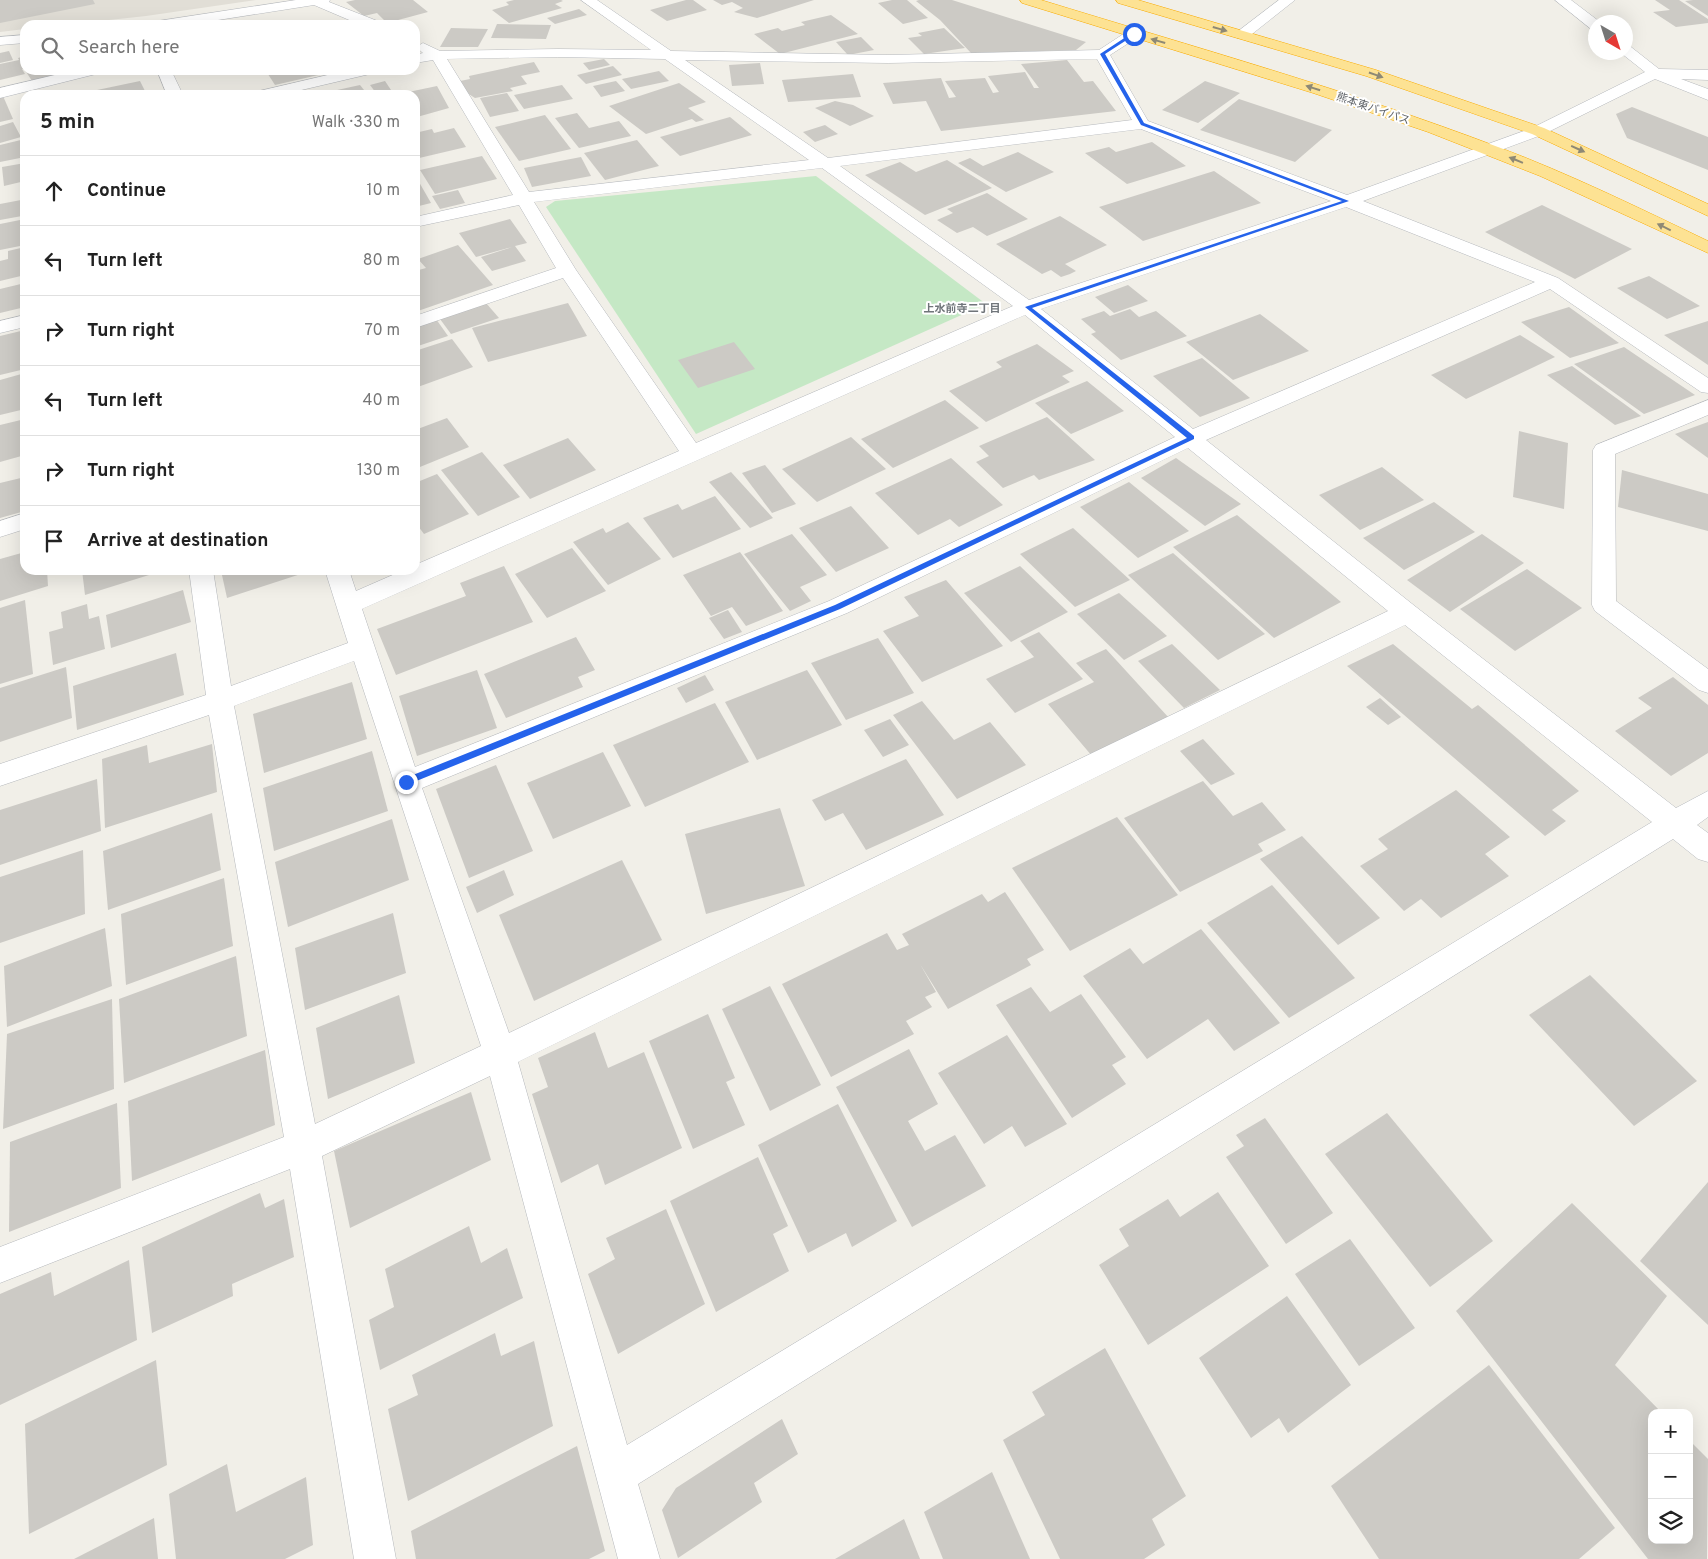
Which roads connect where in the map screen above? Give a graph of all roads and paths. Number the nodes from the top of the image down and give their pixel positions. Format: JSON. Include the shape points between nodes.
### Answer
{"nodes":[{"id":1,"x":588,"y":0,"type":"edge"},
{"id":2,"x":1027,"y":0,"type":"edge"},
{"id":3,"x":1123,"y":0,"type":"edge"},
{"id":4,"x":1288,"y":0,"type":"edge"},
{"id":5,"x":1562,"y":0,"type":"edge"},
{"id":6,"x":320,"y":1,"type":"edge"},
{"id":7,"x":192,"y":20,"type":"edge"},
{"id":8,"x":364,"y":20,"type":"edge"},
{"id":9,"x":1588,"y":20,"type":"edge"},
{"id":10,"x":1134,"y":34,"type":"junction"},
{"id":11,"x":1242,"y":35,"type":"junction"},
{"id":12,"x":20,"y":39,"type":"edge"},
{"id":13,"x":0,"y":41,"type":"edge"},
{"id":14,"x":420,"y":45,"type":"edge"},
{"id":15,"x":1102,"y":54,"type":"junction"},
{"id":16,"x":436,"y":55,"type":"junction"},
{"id":17,"x":669,"y":56,"type":"junction"},
{"id":18,"x":1633,"y":56,"type":"edge"},
{"id":19,"x":420,"y":59,"type":"edge"},
{"id":20,"x":1655,"y":73,"type":"junction"},
{"id":21,"x":1708,"y":74,"type":"edge"},
{"id":22,"x":74,"y":75,"type":"edge"},
{"id":23,"x":166,"y":75,"type":"edge"},
{"id":24,"x":347,"y":75,"type":"edge"},
{"id":25,"x":173,"y":90,"type":"edge"},
{"id":26,"x":282,"y":90,"type":"edge"},
{"id":27,"x":0,"y":93,"type":"edge"},
{"id":28,"x":1708,"y":95,"type":"edge"},
{"id":29,"x":1142,"y":124,"type":"junction"},
{"id":30,"x":1538,"y":131,"type":"junction"},
{"id":31,"x":1491,"y":150,"type":"junction"},
{"id":32,"x":825,"y":163,"type":"junction"},
{"id":33,"x":525,"y":198,"type":"junction"},
{"id":34,"x":1347,"y":201,"type":"junction"},
{"id":35,"x":1708,"y":210,"type":"edge"},
{"id":36,"x":420,"y":221,"type":"edge"},
{"id":37,"x":1708,"y":248,"type":"edge"},
{"id":38,"x":567,"y":270,"type":"junction"},
{"id":39,"x":1551,"y":282,"type":"junction"},
{"id":40,"x":1027,"y":307,"type":"junction"},
{"id":41,"x":420,"y":320,"type":"edge"},
{"id":42,"x":20,"y":322,"type":"edge"},
{"id":43,"x":0,"y":327,"type":"edge"},
{"id":44,"x":1708,"y":387,"type":"edge"},
{"id":45,"x":1708,"y":407,"type":"edge"},
{"id":46,"x":1192,"y":438,"type":"junction"},
{"id":47,"x":692,"y":453,"type":"junction"},
{"id":48,"x":20,"y":523,"type":"edge"},
{"id":49,"x":0,"y":529,"type":"edge"},
{"id":50,"x":420,"y":573,"type":"edge"},
{"id":51,"x":202,"y":575,"type":"edge"},
{"id":52,"x":339,"y":575,"type":"edge"},
{"id":53,"x":415,"y":575,"type":"edge"},
{"id":54,"x":349,"y":604,"type":"junction"},
{"id":55,"x":1407,"y":614,"type":"junction"},
{"id":56,"x":361,"y":648,"type":"junction"},
{"id":57,"x":1708,"y":683,"type":"edge"},
{"id":58,"x":220,"y":700,"type":"junction"},
{"id":59,"x":0,"y":775,"type":"edge"},
{"id":60,"x":406,"y":782,"type":"junction"},
{"id":61,"x":1708,"y":803,"type":"edge"},
{"id":62,"x":1675,"y":824,"type":"junction"},
{"id":63,"x":1708,"y":850,"type":"edge"},
{"id":64,"x":500,"y":1054,"type":"junction"},
{"id":65,"x":303,"y":1146,"type":"junction"},
{"id":66,"x":0,"y":1265,"type":"edge"},
{"id":67,"x":616,"y":1475,"type":"junction"},
{"id":68,"x":375,"y":1559,"type":"edge"},
{"id":69,"x":639,"y":1559,"type":"edge"}],
"edges":[{"from":1,"to":17,"type":"street"},
{"from":2,"to":10,"type":"highway","name":"熊本東バイパス"},
{"from":3,"to":11,"type":"highway","one_way":true},
{"from":4,"to":11,"type":"street"},
{"from":5,"to":9,"type":"street"},
{"from":6,"to":7,"type":"street"},
{"from":6,"to":8,"type":"street"},
{"from":10,"to":15,"type":"street"},
{"from":31,"to":10,"type":"highway","name":"熊本東バイパス","one_way":true,"via":[[1251,68]]},
{"from":11,"to":30,"type":"highway","one_way":true,"via":[[1371,73]]},
{"from":12,"to":13,"type":"street"},
{"from":14,"to":16,"type":"street"},
{"from":15,"to":17,"type":"street","via":[[888,59]]},
{"from":15,"to":29,"type":"street"},
{"from":16,"to":17,"type":"street","via":[[558,53]]},
{"from":16,"to":19,"type":"street"},
{"from":16,"to":33,"type":"street"},
{"from":17,"to":32,"type":"street"},
{"from":18,"to":20,"type":"street"},
{"from":20,"to":21,"type":"street"},
{"from":20,"to":28,"type":"street"},
{"from":20,"to":30,"type":"street"},
{"from":22,"to":27,"type":"street"},
{"from":23,"to":25,"type":"street"},
{"from":24,"to":26,"type":"street"},
{"from":29,"to":32,"type":"street"},
{"from":29,"to":34,"type":"street"},
{"from":30,"to":31,"type":"street"},
{"from":30,"to":35,"type":"highway","one_way":true},
{"from":31,"to":34,"type":"street"},
{"from":37,"to":31,"type":"highway","name":"熊本東バイパス","one_way":true,"via":[[1582,187]]},
{"from":32,"to":33,"type":"street"},
{"from":32,"to":40,"type":"street"},
{"from":33,"to":36,"type":"street"},
{"from":33,"to":38,"type":"street"},
{"from":34,"to":39,"type":"street"},
{"from":34,"to":40,"type":"street"},
{"from":38,"to":41,"type":"street"},
{"from":38,"to":47,"type":"street"},
{"from":39,"to":44,"type":"street"},
{"from":39,"to":46,"type":"street"},
{"from":40,"to":46,"type":"street"},
{"from":40,"to":47,"type":"street"},
{"from":42,"to":43,"type":"street"},
{"from":45,"to":57,"type":"street","via":[[1604,450],[1604,605]]},
{"from":46,"to":55,"type":"street"},
{"from":46,"to":60,"type":"street","via":[[838,607]]},
{"from":47,"to":50,"type":"street"},
{"from":48,"to":49,"type":"street"},
{"from":51,"to":58,"type":"street"},
{"from":52,"to":54,"type":"street"},
{"from":53,"to":54,"type":"street"},
{"from":54,"to":56,"type":"street"},
{"from":55,"to":62,"type":"street"},
{"from":55,"to":64,"type":"street"},
{"from":56,"to":58,"type":"street"},
{"from":56,"to":60,"type":"street"},
{"from":58,"to":59,"type":"street"},
{"from":58,"to":65,"type":"street"},
{"from":60,"to":64,"type":"street"},
{"from":61,"to":62,"type":"street"},
{"from":62,"to":63,"type":"street"},
{"from":62,"to":67,"type":"street"},
{"from":64,"to":65,"type":"street"},
{"from":64,"to":67,"type":"street"},
{"from":65,"to":66,"type":"street"},
{"from":65,"to":68,"type":"street"},
{"from":67,"to":69,"type":"street"}]}
